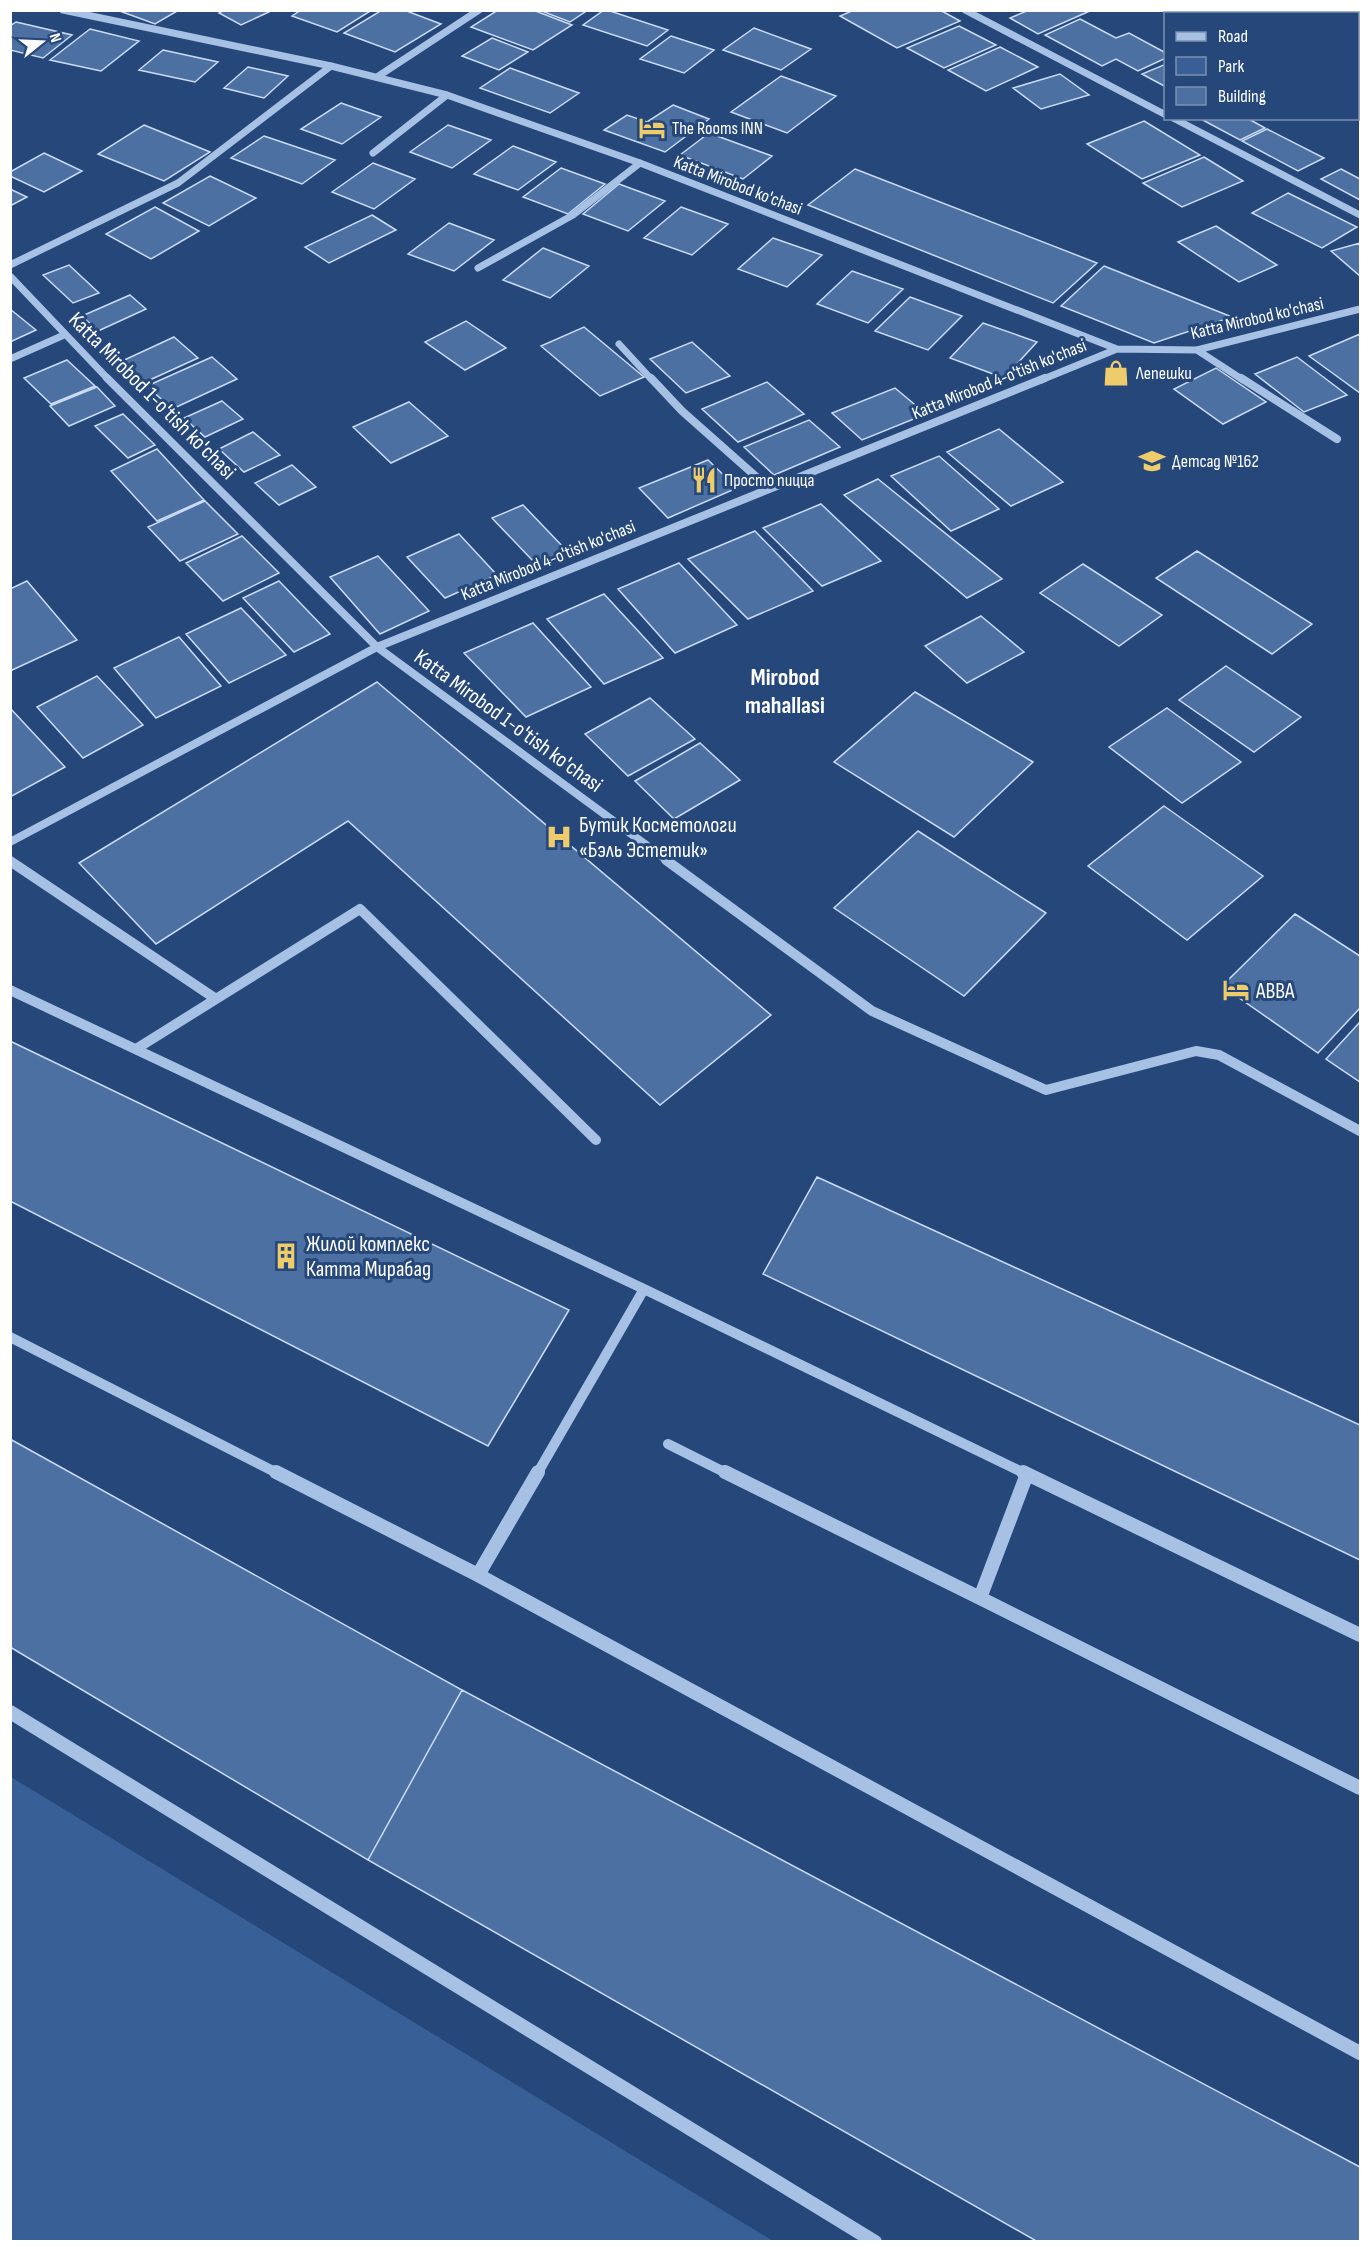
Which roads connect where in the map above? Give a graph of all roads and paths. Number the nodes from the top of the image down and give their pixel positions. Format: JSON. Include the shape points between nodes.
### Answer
{"nodes":[{"id":1,"x":63,"y":10,"type":"edge"},
{"id":2,"x":97,"y":10,"type":"edge"},
{"id":3,"x":479,"y":10,"type":"edge"},
{"id":4,"x":964,"y":10,"type":"edge"},
{"id":5,"x":88,"y":16,"type":"junction"},
{"id":6,"x":331,"y":66,"type":"junction"},
{"id":7,"x":377,"y":76,"type":"junction"},
{"id":8,"x":447,"y":95,"type":"junction"},
{"id":9,"x":1164,"y":114,"type":"edge"},
{"id":10,"x":1177,"y":120,"type":"edge"},
{"id":11,"x":373,"y":153,"type":"dead end"},
{"id":12,"x":640,"y":163,"type":"junction"},
{"id":13,"x":1360,"y":215,"type":"edge"},
{"id":14,"x":10,"y":265,"type":"edge"},
{"id":15,"x":478,"y":268,"type":"dead end"},
{"id":16,"x":10,"y":276,"type":"edge"},
{"id":17,"x":1360,"y":309,"type":"edge"},
{"id":18,"x":64,"y":335,"type":"junction"},
{"id":19,"x":620,"y":344,"type":"dead end"},
{"id":20,"x":1117,"y":349,"type":"junction"},
{"id":21,"x":1197,"y":350,"type":"junction"},
{"id":22,"x":10,"y":359,"type":"edge"},
{"id":23,"x":1337,"y":439,"type":"dead end"},
{"id":24,"x":769,"y":488,"type":"junction"},
{"id":25,"x":377,"y":647,"type":"junction"},
{"id":26,"x":10,"y":842,"type":"edge"},
{"id":27,"x":10,"y":861,"type":"edge"},
{"id":28,"x":10,"y":990,"type":"edge"},
{"id":29,"x":216,"y":999,"type":"junction"},
{"id":30,"x":136,"y":1049,"type":"junction"},
{"id":31,"x":1360,"y":1131,"type":"edge"},
{"id":32,"x":596,"y":1140,"type":"dead end"},
{"id":33,"x":644,"y":1289,"type":"junction"},
{"id":34,"x":10,"y":1337,"type":"edge"},
{"id":35,"x":668,"y":1444,"type":"dead end"},
{"id":36,"x":1027,"y":1474,"type":"junction"},
{"id":37,"x":478,"y":1575,"type":"junction"},
{"id":38,"x":980,"y":1598,"type":"junction"},
{"id":39,"x":1360,"y":1635,"type":"edge"},
{"id":40,"x":10,"y":1712,"type":"edge"},
{"id":41,"x":1360,"y":1788,"type":"edge"},
{"id":42,"x":1360,"y":2053,"type":"edge"},
{"id":43,"x":875,"y":2241,"type":"edge"}],
"edges":[{"from":1,"to":5,"type":"street","name":"Katta Mirobod ko'chasi"},
{"from":2,"to":5,"type":"street"},
{"from":3,"to":7,"type":"street"},
{"from":4,"to":9,"type":"street"},
{"from":5,"to":6,"type":"street","name":"Katta Mirobod ko'chasi"},
{"from":6,"to":7,"type":"street","name":"Katta Mirobod ko'chasi"},
{"from":6,"to":14,"type":"street","via":[[178,183]]},
{"from":7,"to":8,"type":"street","name":"Katta Mirobod ko'chasi"},
{"from":8,"to":11,"type":"street"},
{"from":8,"to":12,"type":"street","name":"Katta Mirobod ko'chasi"},
{"from":10,"to":13,"type":"street"},
{"from":12,"to":15,"type":"street","via":[[573,215]]},
{"from":12,"to":20,"type":"street","name":"Katta Mirobod ko'chasi"},
{"from":16,"to":18,"type":"street","name":"Katta Mirobod 1-o'tish ko'chasi"},
{"from":17,"to":21,"type":"street","name":"Katta Mirobod ko'chasi"},
{"from":18,"to":22,"type":"street"},
{"from":18,"to":25,"type":"street","name":"Katta Mirobod 1-o'tish ko'chasi"},
{"from":19,"to":24,"type":"street","via":[[682,411]]},
{"from":20,"to":21,"type":"street","name":"Katta Mirobod ko'chasi"},
{"from":20,"to":24,"type":"street","name":"Katta Mirobod 4-o'tish ko'chasi"},
{"from":21,"to":23,"type":"street"},
{"from":24,"to":25,"type":"street","name":"Katta Mirobod 4-o'tish ko'chasi"},
{"from":25,"to":26,"type":"street","name":"Katta Mirobod 4-o'tish ko'chasi"},
{"from":25,"to":31,"type":"street","name":"Katta Mirobod 1-o'tish ko'chasi","via":[[872,1011],[1046,1090],[1196,1051],[1219,1055]]},
{"from":27,"to":29,"type":"street"},
{"from":28,"to":30,"type":"street"},
{"from":29,"to":30,"type":"street"},
{"from":29,"to":32,"type":"street","via":[[360,909]]},
{"from":30,"to":33,"type":"street"},
{"from":33,"to":36,"type":"street"},
{"from":33,"to":37,"type":"street"},
{"from":34,"to":37,"type":"street"},
{"from":35,"to":38,"type":"street"},
{"from":36,"to":38,"type":"street"},
{"from":36,"to":39,"type":"street"},
{"from":37,"to":42,"type":"street"},
{"from":38,"to":41,"type":"street"},
{"from":40,"to":43,"type":"street"}]}
